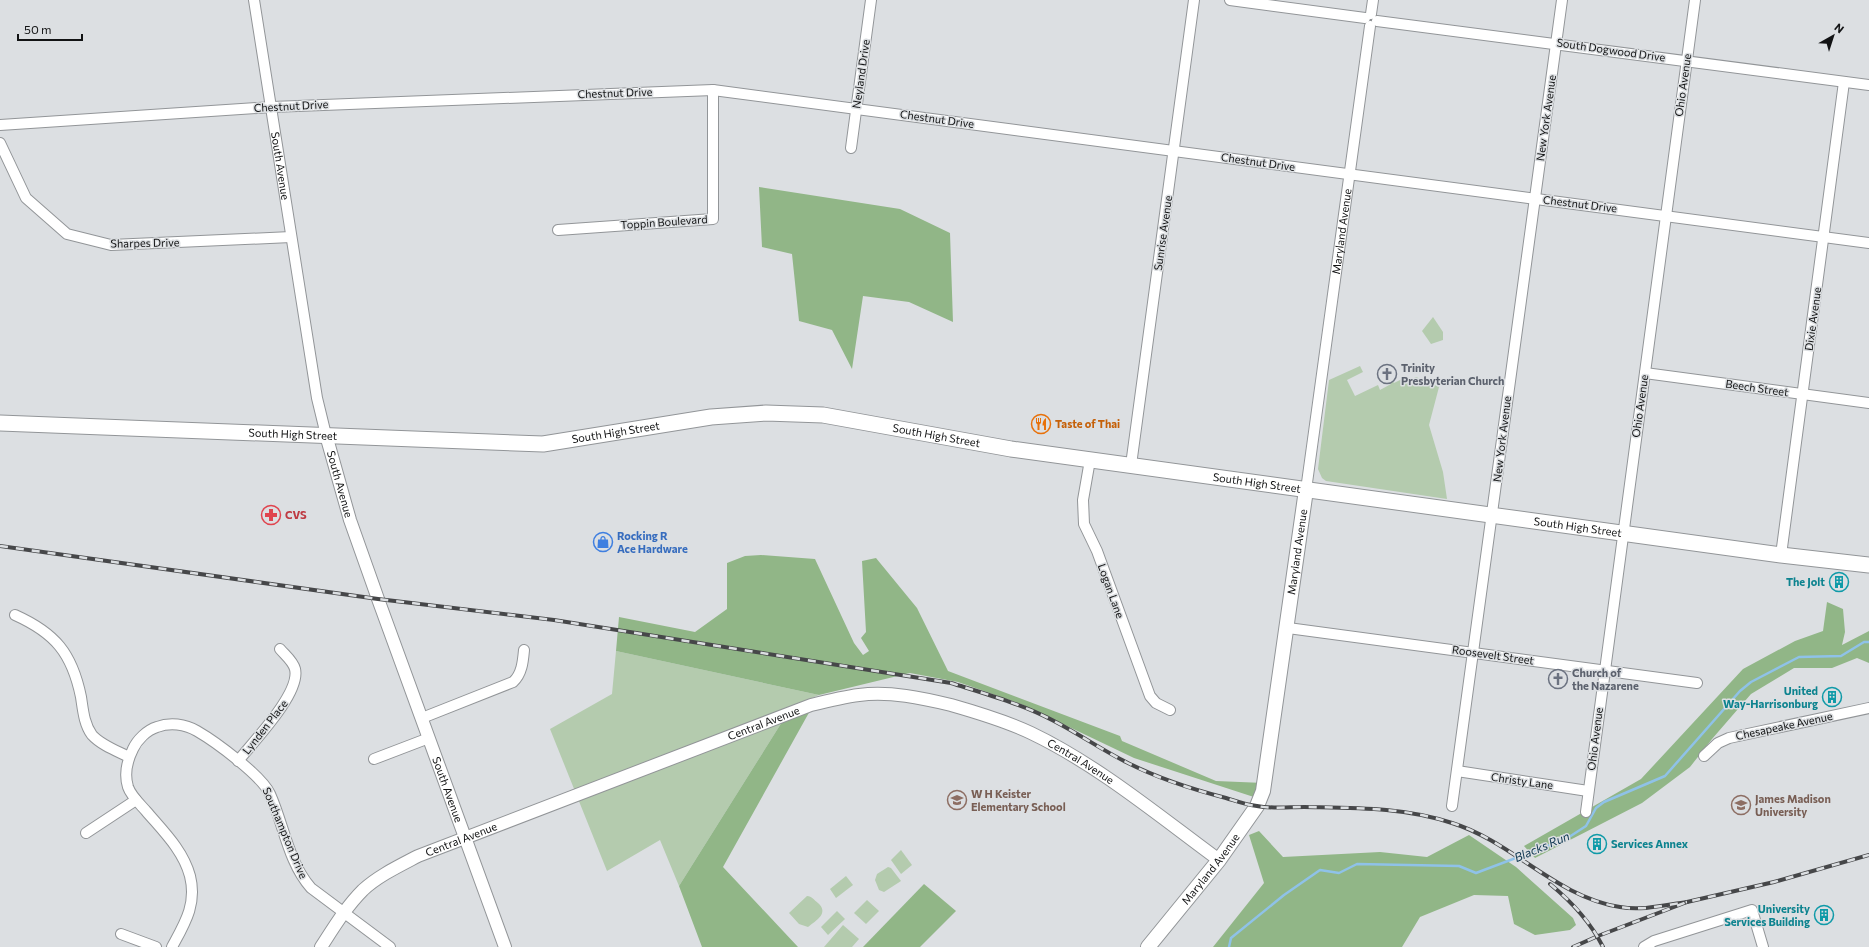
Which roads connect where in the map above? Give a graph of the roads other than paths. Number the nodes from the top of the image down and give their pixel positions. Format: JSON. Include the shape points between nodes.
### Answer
{"nodes":[{"id":1,"x":254,"y":0,"type":"edge"},
{"id":2,"x":871,"y":0,"type":"edge"},
{"id":3,"x":1194,"y":0,"type":"edge"},
{"id":4,"x":1230,"y":0,"type":"edge"},
{"id":5,"x":1373,"y":0,"type":"edge"},
{"id":6,"x":1562,"y":0,"type":"edge"},
{"id":7,"x":1695,"y":0,"type":"edge"},
{"id":8,"x":1371,"y":20,"type":"junction"},
{"id":9,"x":1556,"y":43,"type":"junction"},
{"id":10,"x":1687,"y":61,"type":"junction"},
{"id":11,"x":1844,"y":82,"type":"junction"},
{"id":12,"x":1869,"y":85,"type":"edge"},
{"id":13,"x":713,"y":90,"type":"junction"},
{"id":14,"x":272,"y":107,"type":"junction"},
{"id":15,"x":857,"y":108,"type":"junction"},
{"id":16,"x":0,"y":125,"type":"edge"},
{"id":17,"x":0,"y":143,"type":"edge"},
{"id":18,"x":851,"y":148,"type":"dead end"},
{"id":19,"x":1174,"y":150,"type":"junction"},
{"id":20,"x":1349,"y":174,"type":"junction"},
{"id":21,"x":1535,"y":199,"type":"junction"},
{"id":22,"x":1666,"y":215,"type":"junction"},
{"id":23,"x":558,"y":230,"type":"dead end"},
{"id":24,"x":1824,"y":236,"type":"junction"},
{"id":25,"x":291,"y":237,"type":"junction"},
{"id":26,"x":1869,"y":244,"type":"edge"},
{"id":27,"x":1645,"y":373,"type":"junction"},
{"id":28,"x":1803,"y":394,"type":"junction"},
{"id":29,"x":1869,"y":403,"type":"edge"},
{"id":30,"x":0,"y":423,"type":"edge"},
{"id":31,"x":326,"y":435,"type":"junction"},
{"id":32,"x":1090,"y":460,"type":"junction"},
{"id":33,"x":1131,"y":465,"type":"junction"},
{"id":34,"x":1306,"y":490,"type":"junction"},
{"id":35,"x":1492,"y":516,"type":"junction"},
{"id":36,"x":1622,"y":533,"type":"junction"},
{"id":37,"x":1781,"y":555,"type":"junction"},
{"id":38,"x":1869,"y":565,"type":"edge"},
{"id":39,"x":15,"y":615,"type":"dead end"},
{"id":40,"x":1288,"y":628,"type":"junction"},
{"id":41,"x":280,"y":649,"type":"dead end"},
{"id":42,"x":524,"y":650,"type":"dead end"},
{"id":43,"x":1473,"y":653,"type":"junction"},
{"id":44,"x":1604,"y":670,"type":"junction"},
{"id":45,"x":1697,"y":683,"type":"dead end"},
{"id":46,"x":1869,"y":708,"type":"edge"},
{"id":47,"x":1170,"y":710,"type":"dead end"},
{"id":48,"x":422,"y":718,"type":"junction"},
{"id":49,"x":429,"y":738,"type":"junction"},
{"id":50,"x":1704,"y":756,"type":"dead end"},
{"id":51,"x":129,"y":757,"type":"junction"},
{"id":52,"x":374,"y":759,"type":"dead end"},
{"id":53,"x":238,"y":762,"type":"junction"},
{"id":54,"x":1456,"y":771,"type":"junction"},
{"id":55,"x":1588,"y":791,"type":"junction"},
{"id":56,"x":136,"y":800,"type":"junction"},
{"id":57,"x":1452,"y":806,"type":"dead end"},
{"id":58,"x":1586,"y":812,"type":"dead end"},
{"id":59,"x":86,"y":833,"type":"dead end"},
{"id":60,"x":465,"y":839,"type":"junction"},
{"id":61,"x":1219,"y":860,"type":"junction"},
{"id":62,"x":343,"y":913,"type":"junction"},
{"id":63,"x":121,"y":934,"type":"dead end"},
{"id":64,"x":156,"y":947,"type":"edge"},
{"id":65,"x":172,"y":947,"type":"edge"},
{"id":66,"x":321,"y":947,"type":"edge"},
{"id":67,"x":390,"y":947,"type":"edge"},
{"id":68,"x":505,"y":947,"type":"edge"},
{"id":69,"x":1148,"y":947,"type":"edge"},
{"id":70,"x":1644,"y":947,"type":"edge"},
{"id":71,"x":1763,"y":947,"type":"edge"}],
"edges":[{"from":1,"to":14,"type":"street","name":"South Avenue"},
{"from":2,"to":15,"type":"street","name":"Neyland Drive"},
{"from":3,"to":19,"type":"street","name":"Sunrise Avenue"},
{"from":4,"to":8,"type":"street","name":"South Dogwood Drive"},
{"from":5,"to":8,"type":"street","name":"Maryland Avenue"},
{"from":6,"to":9,"type":"street","name":"New York Avenue"},
{"from":7,"to":10,"type":"street","name":"Ohio Avenue"},
{"from":8,"to":9,"type":"street","name":"South Dogwood Drive"},
{"from":8,"to":20,"type":"street","name":"Maryland Avenue"},
{"from":9,"to":10,"type":"street","name":"South Dogwood Drive"},
{"from":9,"to":21,"type":"street","name":"New York Avenue"},
{"from":10,"to":11,"type":"street","name":"South Dogwood Drive"},
{"from":10,"to":22,"type":"street","name":"Ohio Avenue"},
{"from":11,"to":12,"type":"street","name":"South Dogwood Drive"},
{"from":11,"to":24,"type":"street","name":"Dixie Avenue"},
{"from":13,"to":14,"type":"street","name":"Chestnut Drive"},
{"from":13,"to":15,"type":"street","name":"Chestnut Drive"},
{"from":13,"to":23,"type":"street","name":"Toppin Boulevard","via":[[713,219]]},
{"from":14,"to":16,"type":"street","name":"Chestnut Drive"},
{"from":14,"to":25,"type":"street","name":"South Avenue"},
{"from":15,"to":18,"type":"street","name":"Neyland Drive"},
{"from":15,"to":19,"type":"street","name":"Chestnut Drive"},
{"from":17,"to":25,"type":"street","name":"Sharpes Drive","via":[[26,198],[68,234],[110,245]]},
{"from":19,"to":20,"type":"street","name":"Chestnut Drive"},
{"from":19,"to":33,"type":"street","name":"Sunrise Avenue"},
{"from":20,"to":21,"type":"street","name":"Chestnut Drive"},
{"from":20,"to":34,"type":"street","name":"Maryland Avenue"},
{"from":21,"to":22,"type":"street","name":"Chestnut Drive"},
{"from":21,"to":35,"type":"street","name":"New York Avenue"},
{"from":22,"to":24,"type":"street","name":"Chestnut Drive"},
{"from":22,"to":27,"type":"street","name":"Ohio Avenue"},
{"from":24,"to":26,"type":"street","name":"Chestnut Drive"},
{"from":24,"to":28,"type":"street","name":"Dixie Avenue"},
{"from":25,"to":31,"type":"street","name":"South Avenue","via":[[317,398]]},
{"from":27,"to":28,"type":"street","name":"Beech Street"},
{"from":27,"to":36,"type":"street","name":"Ohio Avenue"},
{"from":28,"to":29,"type":"street","name":"Beech Street"},
{"from":28,"to":37,"type":"street","name":"Dixie Avenue"},
{"from":30,"to":31,"type":"main road","name":"South High Street"},
{"from":31,"to":32,"type":"main road","name":"South High Street","via":[[543,444],[711,418],[766,413],[823,416]]},
{"from":31,"to":48,"type":"street","name":"South Avenue","via":[[357,539]]},
{"from":32,"to":33,"type":"main road","name":"South High Street"},
{"from":32,"to":47,"type":"street","name":"Logan Lane","via":[[1082,505],[1085,529],[1097,551],[1150,696],[1156,703]]},
{"from":33,"to":34,"type":"main road","name":"South High Street"},
{"from":34,"to":35,"type":"main road","name":"South High Street"},
{"from":34,"to":40,"type":"main road","name":"Maryland Avenue"},
{"from":35,"to":36,"type":"main road","name":"South High Street"},
{"from":35,"to":43,"type":"street","name":"New York Avenue"},
{"from":36,"to":37,"type":"main road","name":"South High Street"},
{"from":36,"to":44,"type":"street","name":"Ohio Avenue"},
{"from":37,"to":38,"type":"main road","name":"South High Street"},
{"from":39,"to":51,"type":"street","via":[[45,631],[57,642],[72,670],[89,730],[101,742]]},
{"from":40,"to":43,"type":"street","name":"Roosevelt Street"},
{"from":40,"to":61,"type":"main road","name":"Maryland Avenue","via":[[1263,791],[1256,806]]},
{"from":41,"to":53,"type":"street","name":"Lynden Place","via":[[294,668],[292,689],[288,698]]},
{"from":42,"to":48,"type":"street","via":[[523,663],[513,682]]},
{"from":43,"to":44,"type":"street","name":"Roosevelt Street"},
{"from":43,"to":54,"type":"street","name":"New York Avenue"},
{"from":44,"to":45,"type":"street","name":"Roosevelt Street"},
{"from":44,"to":55,"type":"street","name":"Ohio Avenue"},
{"from":46,"to":50,"type":"street","name":"Chesapeake Avenue","via":[[1729,738],[1718,743]]},
{"from":48,"to":49,"type":"street","name":"South Avenue"},
{"from":49,"to":52,"type":"street"},
{"from":49,"to":60,"type":"street","name":"South Avenue"},
{"from":51,"to":53,"type":"street","name":"Southampton Drive","via":[[134,746],[147,732],[169,724],[197,731]]},
{"from":51,"to":56,"type":"street","name":"Southampton Drive","via":[[126,778],[128,789]]},
{"from":53,"to":62,"type":"street","name":"Southampton Drive","via":[[256,775],[270,794],[301,877]]},
{"from":54,"to":55,"type":"street","name":"Christy Lane"},
{"from":54,"to":57,"type":"street","name":"New York Avenue"},
{"from":55,"to":58,"type":"street","name":"Ohio Avenue"},
{"from":56,"to":59,"type":"street"},
{"from":56,"to":65,"type":"street","name":"Southampton Drive","via":[[176,846],[190,876],[191,911]]},
{"from":60,"to":61,"type":"street","name":"Central Avenue","via":[[811,704],[860,694],[886,694],[916,697],[955,706],[990,716],[1032,733],[1097,772]]},
{"from":60,"to":62,"type":"street","name":"Central Avenue","via":[[418,856],[395,868],[364,890]]},
{"from":60,"to":68,"type":"street","name":"South Avenue"},
{"from":61,"to":69,"type":"main road","name":"Maryland Avenue"},
{"from":62,"to":66,"type":"street","name":"Central Avenue"},
{"from":62,"to":67,"type":"street","name":"Southampton Drive"},
{"from":63,"to":64,"type":"street"},
{"from":70,"to":71,"type":"street","via":[[1654,941],[1752,910]]}]}
